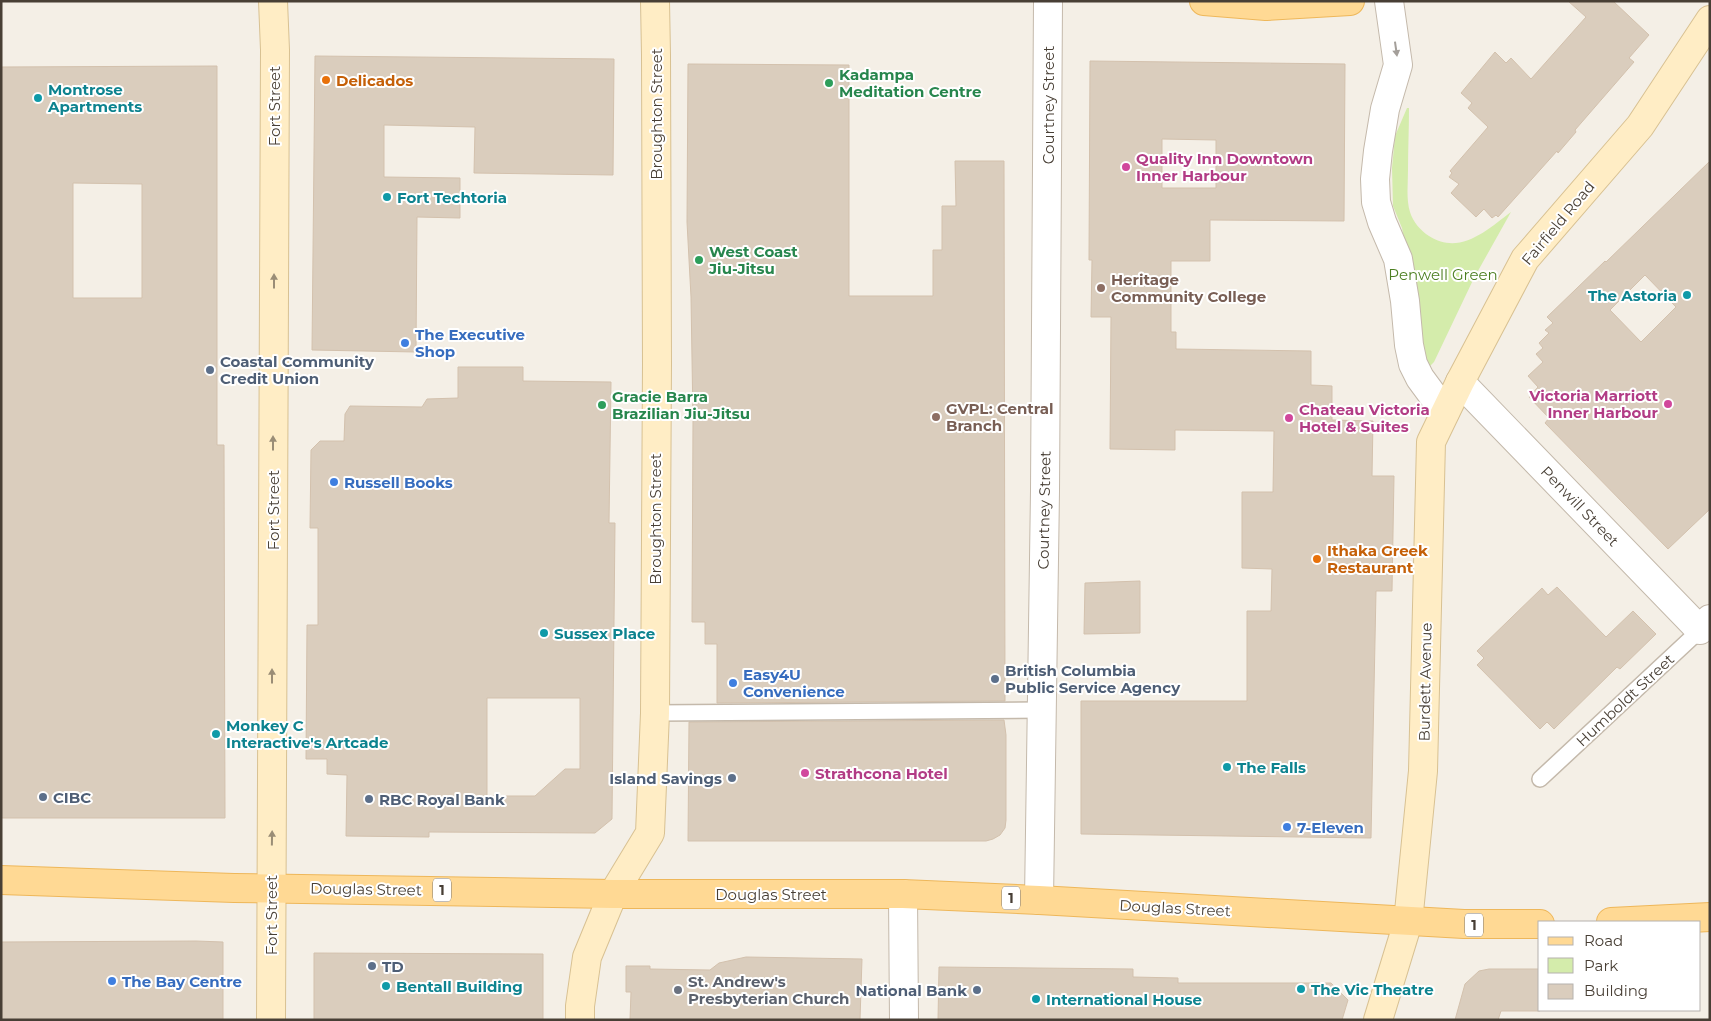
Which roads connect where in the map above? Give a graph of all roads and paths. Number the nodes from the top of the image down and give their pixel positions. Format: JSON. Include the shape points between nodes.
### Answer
{"nodes":[{"id":1,"x":273,"y":1,"type":"edge"},
{"id":2,"x":655,"y":1,"type":"edge"},
{"id":3,"x":1048,"y":1,"type":"edge"},
{"id":4,"x":1204,"y":1,"type":"edge"},
{"id":5,"x":1350,"y":1,"type":"edge"},
{"id":6,"x":1389,"y":1,"type":"edge"},
{"id":7,"x":1268,"y":4,"type":"edge"},
{"id":8,"x":1710,"y":20,"type":"edge"},
{"id":9,"x":1460,"y":382,"type":"junction"},
{"id":10,"x":1445,"y":412,"type":"junction"},
{"id":11,"x":1431,"y":442,"type":"joint"},
{"id":12,"x":1705,"y":625,"type":"edge"},
{"id":13,"x":1042,"y":710,"type":"junction"},
{"id":14,"x":655,"y":713,"type":"junction"},
{"id":15,"x":1540,"y":779,"type":"dead end"},
{"id":16,"x":1,"y":880,"type":"edge"},
{"id":17,"x":271,"y":887,"type":"junction"},
{"id":18,"x":613,"y":894,"type":"junction"},
{"id":19,"x":903,"y":894,"type":"junction"},
{"id":20,"x":1039,"y":900,"type":"junction"},
{"id":21,"x":1710,"y":917,"type":"edge"},
{"id":22,"x":1631,"y":921,"type":"edge"},
{"id":23,"x":1408,"y":922,"type":"junction"},
{"id":24,"x":1538,"y":924,"type":"edge"},
{"id":25,"x":271,"y":1020,"type":"edge"},
{"id":26,"x":580,"y":1020,"type":"edge"},
{"id":27,"x":904,"y":1020,"type":"edge"},
{"id":28,"x":1378,"y":1020,"type":"edge"}],
"edges":[{"from":17,"to":1,"type":"street","name":"Fort Street","one_way":true},
{"from":2,"to":14,"type":"street","name":"Broughton Street"},
{"from":3,"to":13,"type":"street","name":"Courtney Street"},
{"from":4,"to":7,"type":"main road"},
{"from":5,"to":7,"type":"main road"},
{"from":6,"to":10,"type":"street","one_way":true,"via":[[1398,65],[1385,109],[1378,151],[1376,202],[1398,259],[1413,364]]},
{"from":8,"to":9,"type":"street","name":"Fairfield Road","via":[[1640,126],[1525,259]]},
{"from":9,"to":10,"type":"street","name":"Fairfield Road"},
{"from":9,"to":12,"type":"street","name":"Penwill Street"},
{"from":10,"to":11,"type":"street","name":"Fairfield Road"},
{"from":11,"to":23,"type":"street","name":"Burdett Avenue","via":[[1423,771]]},
{"from":12,"to":15,"type":"lane","name":"Humboldt Street"},
{"from":13,"to":14,"type":"lane"},
{"from":13,"to":20,"type":"street","name":"Courtney Street"},
{"from":14,"to":18,"type":"street","name":"Broughton Street","via":[[650,833]]},
{"from":16,"to":17,"type":"main road","name":"Douglas Street","number":"1"},
{"from":17,"to":18,"type":"main road","name":"Douglas Street","number":"1"},
{"from":17,"to":25,"type":"street","name":"Fort Street"},
{"from":18,"to":19,"type":"main road","name":"Douglas Street","number":"1"},
{"from":18,"to":26,"type":"street","name":"Broughton Street","via":[[587,957]]},
{"from":19,"to":20,"type":"main road","name":"Douglas Street","number":"1"},
{"from":19,"to":27,"type":"street"},
{"from":20,"to":23,"type":"main road","name":"Douglas Street","number":"1"},
{"from":21,"to":22,"type":"main road"},
{"from":23,"to":24,"type":"main road","name":"Douglas Street","number":"1"},
{"from":23,"to":28,"type":"street"}]}
